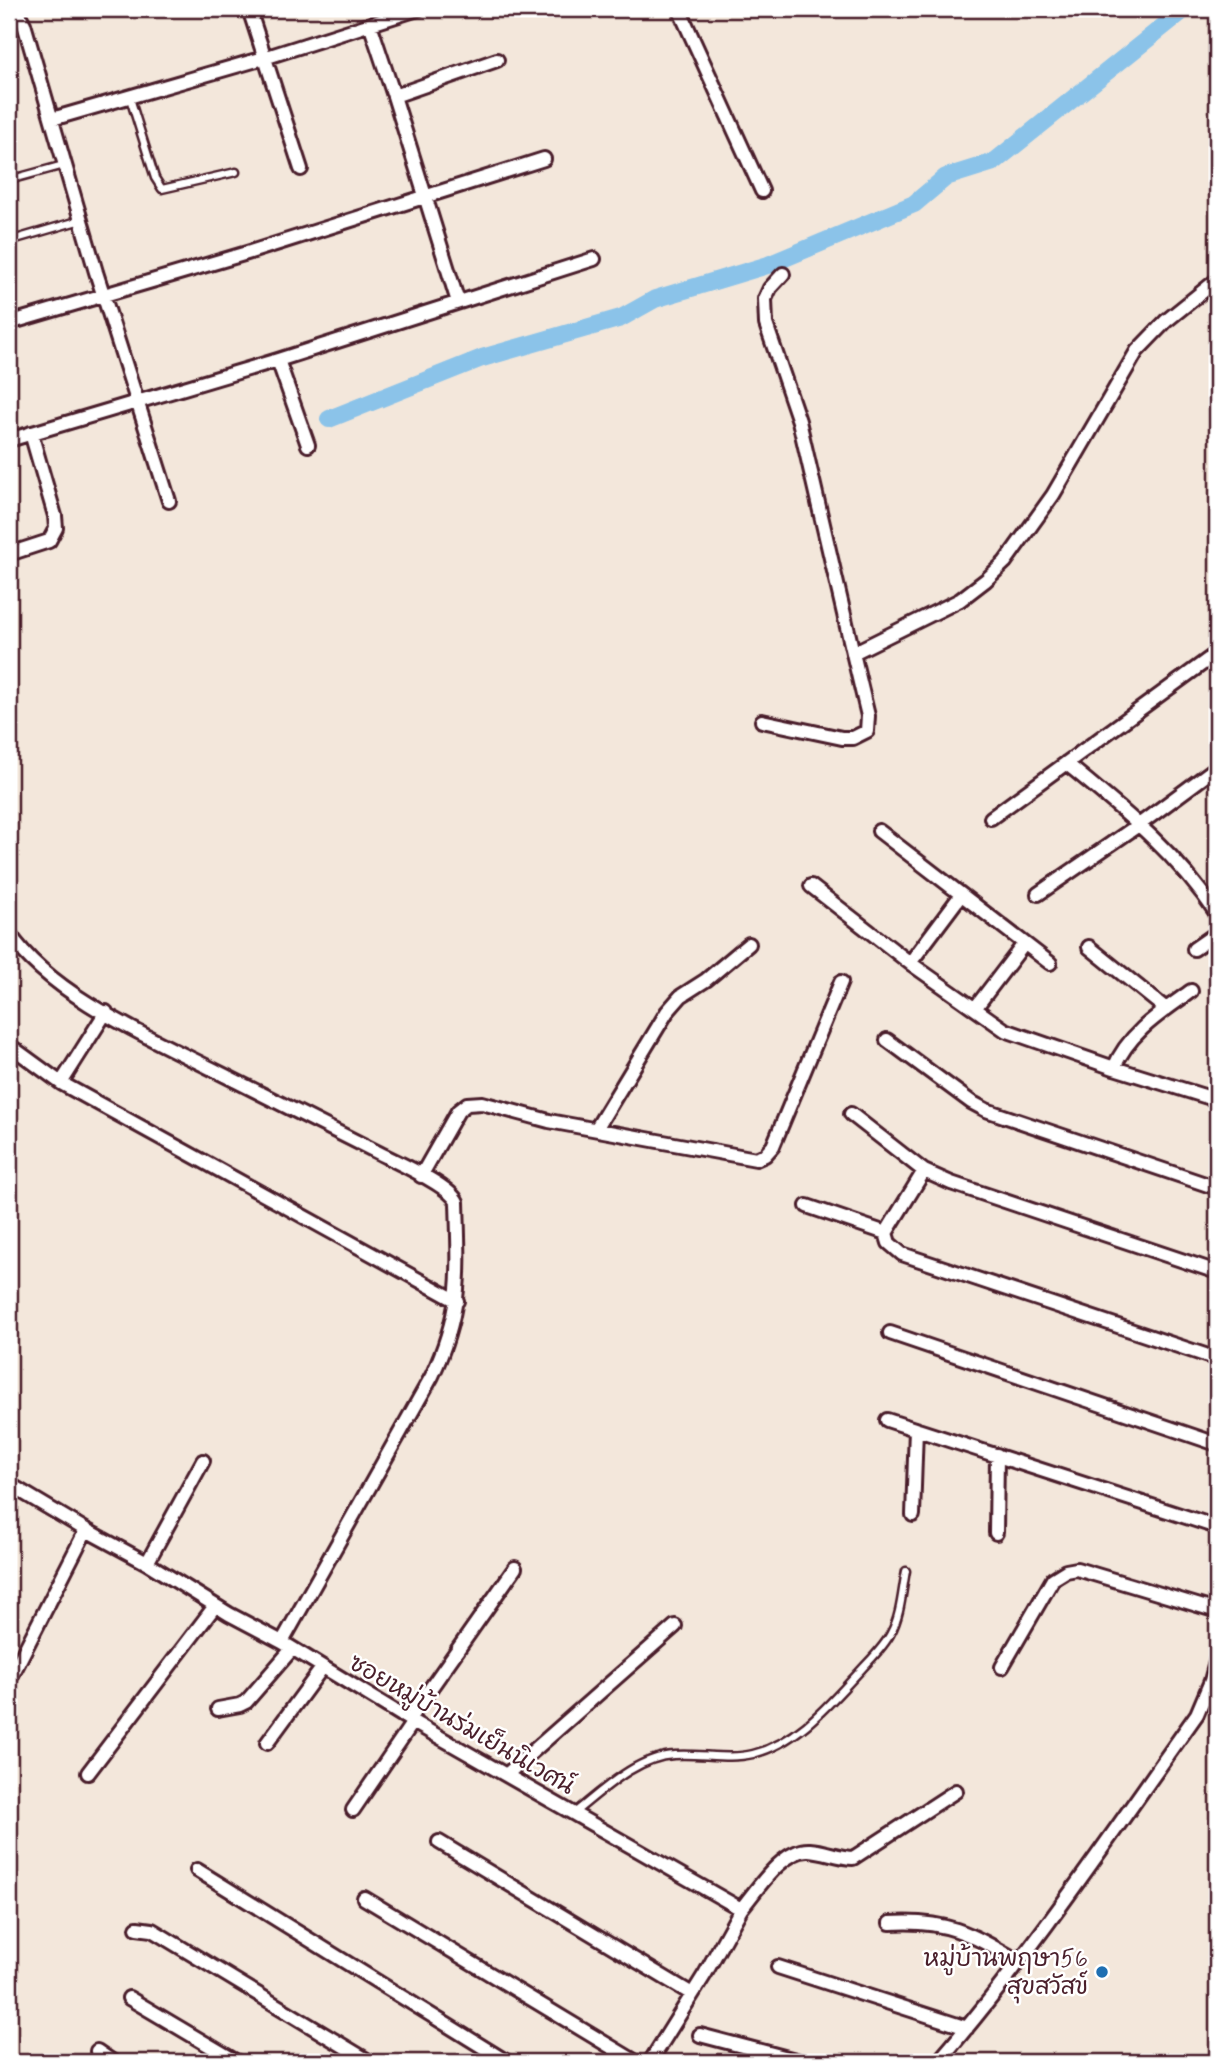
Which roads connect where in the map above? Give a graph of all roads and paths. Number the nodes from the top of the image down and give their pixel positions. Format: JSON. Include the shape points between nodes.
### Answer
{"nodes":[{"id":1,"x":249,"y":9,"type":"edge"},
{"id":2,"x":418,"y":9,"type":"edge"},
{"id":3,"x":679,"y":9,"type":"edge"},
{"id":4,"x":14,"y":13,"type":"edge"},
{"id":5,"x":370,"y":24,"type":"junction"},
{"id":6,"x":264,"y":58,"type":"junction"},
{"id":7,"x":496,"y":60,"type":"dead end"},
{"id":8,"x":129,"y":95,"type":"junction"},
{"id":9,"x":394,"y":96,"type":"junction"},
{"id":10,"x":51,"y":119,"type":"junction"},
{"id":11,"x":544,"y":159,"type":"dead end"},
{"id":12,"x":65,"y":165,"type":"junction"},
{"id":13,"x":301,"y":169,"type":"dead end"},
{"id":14,"x":236,"y":172,"type":"dead end"},
{"id":15,"x":9,"y":180,"type":"edge"},
{"id":16,"x":762,"y":191,"type":"dead end"},
{"id":17,"x":425,"y":197,"type":"junction"},
{"id":18,"x":81,"y":220,"type":"junction"},
{"id":19,"x":9,"y":241,"type":"edge"},
{"id":20,"x":594,"y":259,"type":"dead end"},
{"id":21,"x":783,"y":274,"type":"dead end"},
{"id":22,"x":1217,"y":280,"type":"edge"},
{"id":23,"x":103,"y":295,"type":"junction"},
{"id":24,"x":458,"y":302,"type":"junction"},
{"id":25,"x":9,"y":323,"type":"edge"},
{"id":26,"x":278,"y":360,"type":"junction"},
{"id":27,"x":136,"y":403,"type":"junction"},
{"id":28,"x":32,"y":433,"type":"junction"},
{"id":29,"x":9,"y":440,"type":"edge"},
{"id":30,"x":309,"y":445,"type":"dead end"},
{"id":31,"x":169,"y":501,"type":"dead end"},
{"id":32,"x":9,"y":554,"type":"edge"},
{"id":33,"x":853,"y":653,"type":"junction"},
{"id":34,"x":1217,"y":653,"type":"edge"},
{"id":35,"x":762,"y":721,"type":"dead end"},
{"id":36,"x":1066,"y":762,"type":"junction"},
{"id":37,"x":1217,"y":767,"type":"edge"},
{"id":38,"x":991,"y":818,"type":"dead end"},
{"id":39,"x":1140,"y":824,"type":"junction"},
{"id":40,"x":879,"y":831,"type":"dead end"},
{"id":41,"x":811,"y":886,"type":"dead end"},
{"id":42,"x":1038,"y":894,"type":"dead end"},
{"id":43,"x":961,"y":895,"type":"junction"},
{"id":44,"x":1217,"y":914,"type":"edge"},
{"id":45,"x":9,"y":933,"type":"edge"},
{"id":46,"x":1217,"y":933,"type":"edge"},
{"id":47,"x":749,"y":944,"type":"dead end"},
{"id":48,"x":1024,"y":944,"type":"junction"},
{"id":49,"x":1089,"y":947,"type":"dead end"},
{"id":50,"x":1194,"y":950,"type":"dead end"},
{"id":51,"x":910,"y":963,"type":"junction"},
{"id":52,"x":1050,"y":963,"type":"dead end"},
{"id":53,"x":841,"y":982,"type":"dead end"},
{"id":54,"x":1192,"y":991,"type":"dead end"},
{"id":55,"x":976,"y":1007,"type":"junction"},
{"id":56,"x":1166,"y":1009,"type":"junction"},
{"id":57,"x":106,"y":1013,"type":"junction"},
{"id":58,"x":887,"y":1040,"type":"dead end"},
{"id":59,"x":9,"y":1045,"type":"edge"},
{"id":60,"x":1114,"y":1068,"type":"junction"},
{"id":61,"x":61,"y":1083,"type":"junction"},
{"id":62,"x":1217,"y":1100,"type":"edge"},
{"id":63,"x":850,"y":1114,"type":"dead end"},
{"id":64,"x":596,"y":1129,"type":"junction"},
{"id":65,"x":924,"y":1171,"type":"junction"},
{"id":66,"x":421,"y":1176,"type":"junction"},
{"id":67,"x":1217,"y":1188,"type":"edge"},
{"id":68,"x":807,"y":1206,"type":"dead end"},
{"id":69,"x":886,"y":1233,"type":"junction"},
{"id":70,"x":1217,"y":1272,"type":"edge"},
{"id":71,"x":457,"y":1301,"type":"junction"},
{"id":72,"x":890,"y":1333,"type":"dead end"},
{"id":73,"x":1217,"y":1359,"type":"edge"},
{"id":74,"x":887,"y":1420,"type":"dead end"},
{"id":75,"x":916,"y":1429,"type":"junction"},
{"id":76,"x":1217,"y":1444,"type":"edge"},
{"id":77,"x":997,"y":1455,"type":"junction"},
{"id":78,"x":204,"y":1461,"type":"dead end"},
{"id":79,"x":9,"y":1484,"type":"edge"},
{"id":80,"x":914,"y":1515,"type":"dead end"},
{"id":81,"x":1217,"y":1527,"type":"edge"},
{"id":82,"x":86,"y":1530,"type":"junction"},
{"id":83,"x":996,"y":1533,"type":"dead end"},
{"id":84,"x":147,"y":1563,"type":"junction"},
{"id":85,"x":515,"y":1568,"type":"dead end"},
{"id":86,"x":906,"y":1571,"type":"dead end"},
{"id":87,"x":215,"y":1606,"type":"junction"},
{"id":88,"x":1217,"y":1611,"type":"edge"},
{"id":89,"x":675,"y":1626,"type":"dead end"},
{"id":90,"x":287,"y":1646,"type":"junction"},
{"id":91,"x":1217,"y":1658,"type":"edge"},
{"id":92,"x":1002,"y":1667,"type":"dead end"},
{"id":93,"x":322,"y":1668,"type":"junction"},
{"id":94,"x":10,"y":1677,"type":"edge"},
{"id":95,"x":218,"y":1709,"type":"dead end"},
{"id":96,"x":411,"y":1721,"type":"junction"},
{"id":97,"x":267,"y":1743,"type":"dead end"},
{"id":98,"x":89,"y":1773,"type":"dead end"},
{"id":99,"x":506,"y":1775,"type":"junction"},
{"id":100,"x":956,"y":1791,"type":"dead end"},
{"id":101,"x":353,"y":1810,"type":"dead end"},
{"id":102,"x":574,"y":1813,"type":"junction"},
{"id":103,"x":439,"y":1842,"type":"dead end"},
{"id":104,"x":197,"y":1870,"type":"dead end"},
{"id":105,"x":364,"y":1898,"type":"dead end"},
{"id":106,"x":741,"y":1909,"type":"junction"},
{"id":107,"x":890,"y":1923,"type":"dead end"},
{"id":108,"x":137,"y":1928,"type":"dead end"},
{"id":109,"x":1018,"y":1961,"type":"junction"},
{"id":110,"x":778,"y":1967,"type":"dead end"},
{"id":111,"x":692,"y":1994,"type":"junction"},
{"id":112,"x":129,"y":1998,"type":"dead end"},
{"id":113,"x":967,"y":2028,"type":"junction"},
{"id":114,"x":700,"y":2035,"type":"dead end"},
{"id":115,"x":97,"y":2052,"type":"dead end"},
{"id":116,"x":113,"y":2062,"type":"edge"},
{"id":117,"x":237,"y":2062,"type":"edge"},
{"id":118,"x":370,"y":2062,"type":"edge"},
{"id":119,"x":507,"y":2062,"type":"edge"},
{"id":120,"x":636,"y":2062,"type":"edge"},
{"id":121,"x":650,"y":2062,"type":"edge"},
{"id":122,"x":803,"y":2062,"type":"edge"},
{"id":123,"x":938,"y":2062,"type":"edge"}],
"edges":[{"from":1,"to":6,"type":"street"},
{"from":2,"to":5,"type":"street"},
{"from":3,"to":16,"type":"street"},
{"from":4,"to":10,"type":"street","via":[[24,24]]},
{"from":5,"to":6,"type":"street"},
{"from":5,"to":9,"type":"street"},
{"from":6,"to":8,"type":"street"},
{"from":6,"to":13,"type":"street"},
{"from":7,"to":9,"type":"street"},
{"from":8,"to":10,"type":"street"},
{"from":8,"to":14,"type":"lane","via":[[162,189]]},
{"from":9,"to":17,"type":"street"},
{"from":10,"to":12,"type":"street"},
{"from":11,"to":17,"type":"street"},
{"from":12,"to":15,"type":"lane"},
{"from":12,"to":18,"type":"street"},
{"from":17,"to":23,"type":"street"},
{"from":17,"to":24,"type":"street"},
{"from":18,"to":19,"type":"lane"},
{"from":18,"to":23,"type":"street"},
{"from":20,"to":24,"type":"street"},
{"from":21,"to":33,"type":"street","via":[[765,299],[766,324],[799,421]]},
{"from":22,"to":33,"type":"street","via":[[1137,351],[1053,495],[1005,562],[960,600]]},
{"from":23,"to":25,"type":"street"},
{"from":23,"to":27,"type":"street"},
{"from":24,"to":26,"type":"street"},
{"from":26,"to":27,"type":"street"},
{"from":26,"to":30,"type":"street"},
{"from":27,"to":28,"type":"street"},
{"from":27,"to":31,"type":"street"},
{"from":28,"to":29,"type":"street"},
{"from":28,"to":32,"type":"street","via":[[55,528],[49,541]]},
{"from":33,"to":35,"type":"street","via":[[868,716],[867,731],[842,738]]},
{"from":34,"to":36,"type":"street"},
{"from":36,"to":38,"type":"street"},
{"from":36,"to":39,"type":"street"},
{"from":37,"to":39,"type":"street"},
{"from":39,"to":42,"type":"street"},
{"from":39,"to":44,"type":"street","via":[[1194,879]]},
{"from":40,"to":43,"type":"street"},
{"from":41,"to":51,"type":"street"},
{"from":43,"to":48,"type":"street"},
{"from":43,"to":51,"type":"street"},
{"from":45,"to":57,"type":"street","via":[[37,967]]},
{"from":46,"to":50,"type":"street"},
{"from":47,"to":64,"type":"street","via":[[667,1012]]},
{"from":48,"to":52,"type":"street"},
{"from":48,"to":55,"type":"street"},
{"from":49,"to":56,"type":"street"},
{"from":51,"to":55,"type":"street"},
{"from":53,"to":64,"type":"street","via":[[773,1146],[765,1155],[744,1159]]},
{"from":54,"to":56,"type":"street"},
{"from":55,"to":60,"type":"street","via":[[1005,1030]]},
{"from":56,"to":60,"type":"street","via":[[1134,1036]]},
{"from":57,"to":61,"type":"street"},
{"from":57,"to":66,"type":"street"},
{"from":58,"to":67,"type":"street","via":[[986,1110]]},
{"from":59,"to":61,"type":"street"},
{"from":60,"to":62,"type":"street"},
{"from":61,"to":71,"type":"street"},
{"from":63,"to":65,"type":"street"},
{"from":64,"to":66,"type":"street","via":[[467,1104],[458,1111]]},
{"from":65,"to":69,"type":"street"},
{"from":65,"to":70,"type":"street"},
{"from":66,"to":71,"type":"street","via":[[450,1191],[457,1202]]},
{"from":68,"to":69,"type":"street"},
{"from":69,"to":73,"type":"street","via":[[889,1243],[902,1254]]},
{"from":71,"to":90,"type":"street","via":[[432,1376]]},
{"from":72,"to":76,"type":"street"},
{"from":74,"to":75,"type":"street"},
{"from":75,"to":77,"type":"street"},
{"from":75,"to":80,"type":"street"},
{"from":77,"to":81,"type":"street"},
{"from":77,"to":83,"type":"street"},
{"from":78,"to":84,"type":"street"},
{"from":79,"to":82,"type":"street","name":"ซอยหมู่บ้านร่มเย็นนิเวศน์"},
{"from":82,"to":84,"type":"street","name":"ซอยหมู่บ้านร่มเย็นนิเวศน์"},
{"from":82,"to":94,"type":"street"},
{"from":84,"to":87,"type":"street","name":"ซอยหมู่บ้านร่มเย็นนิเวศน์"},
{"from":85,"to":96,"type":"street"},
{"from":86,"to":102,"type":"lane","via":[[892,1633],[836,1697],[781,1743],[753,1754],[670,1755],[646,1763],[619,1777]]},
{"from":87,"to":90,"type":"street","name":"ซอยหมู่บ้านร่มเย็นนิเวศน์"},
{"from":87,"to":98,"type":"street"},
{"from":88,"to":92,"type":"street","via":[[1077,1569],[1066,1571],[1053,1579]]},
{"from":89,"to":99,"type":"street"},
{"from":90,"to":93,"type":"street","name":"ซอยหมู่บ้านร่มเย็นนิเวศน์"},
{"from":90,"to":95,"type":"street","via":[[246,1702]]},
{"from":91,"to":109,"type":"street","via":[[1197,1714]]},
{"from":93,"to":96,"type":"street","name":"ซอยหมู่บ้านร่มเย็นนิเวศน์"},
{"from":93,"to":97,"type":"street"},
{"from":96,"to":99,"type":"street","name":"ซอยหมู่บ้านร่มเย็นนิเวศน์"},
{"from":96,"to":101,"type":"street"},
{"from":99,"to":102,"type":"street","name":"ซอยหมู่บ้านร่มเย็นนิเวศน์"},
{"from":100,"to":106,"type":"street","via":[[853,1858],[807,1849],[794,1852]]},
{"from":102,"to":106,"type":"street","name":"ซอยหมู่บ้านร่มเย็นนิเวศน์"},
{"from":103,"to":111,"type":"street"},
{"from":104,"to":119,"type":"street"},
{"from":105,"to":120,"type":"street"},
{"from":106,"to":111,"type":"street"},
{"from":107,"to":109,"type":"street","via":[[915,1921],[956,1928]]},
{"from":108,"to":118,"type":"street","via":[[152,1930]]},
{"from":109,"to":113,"type":"street"},
{"from":110,"to":113,"type":"street"},
{"from":111,"to":121,"type":"street"},
{"from":112,"to":117,"type":"street"},
{"from":113,"to":123,"type":"street"},
{"from":114,"to":122,"type":"street"},
{"from":115,"to":116,"type":"street"}]}
